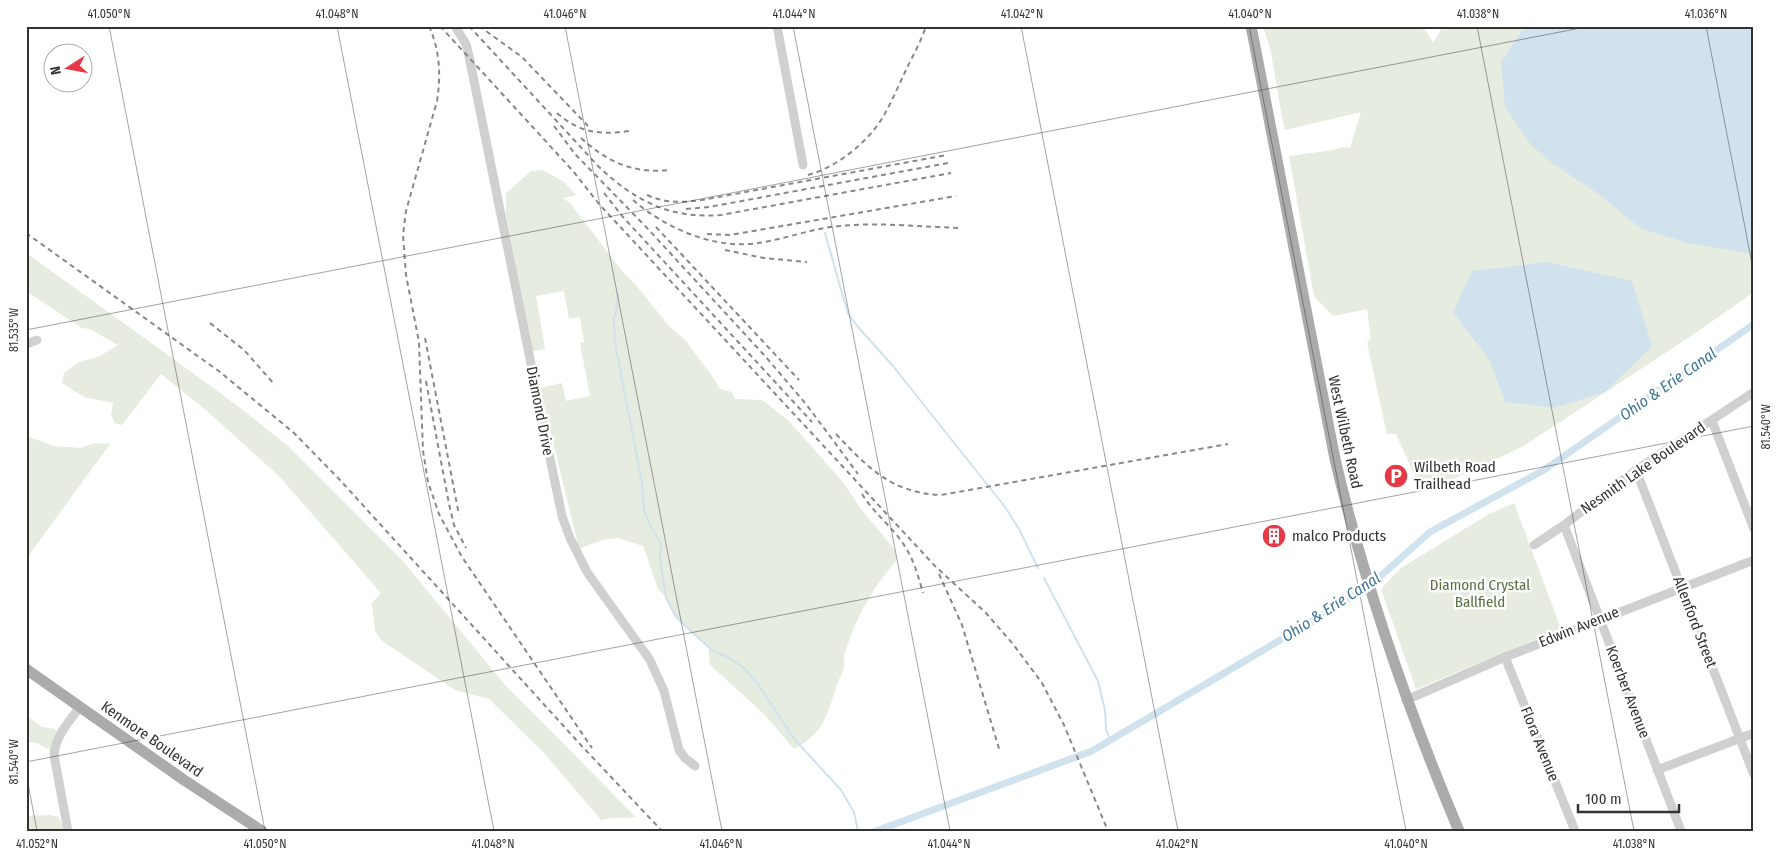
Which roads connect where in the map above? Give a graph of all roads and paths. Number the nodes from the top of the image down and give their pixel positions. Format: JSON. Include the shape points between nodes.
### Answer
{"nodes":[{"id":1,"x":455,"y":26,"type":"edge"},
{"id":2,"x":778,"y":26,"type":"edge"},
{"id":3,"x":1251,"y":26,"type":"edge"},
{"id":4,"x":803,"y":165,"type":"dead end"},
{"id":5,"x":37,"y":340,"type":"dead end"},
{"id":6,"x":26,"y":344,"type":"edge"},
{"id":7,"x":1754,"y":392,"type":"edge"},
{"id":8,"x":1712,"y":420,"type":"junction"},
{"id":9,"x":1636,"y":470,"type":"junction"},
{"id":10,"x":1564,"y":525,"type":"junction"},
{"id":11,"x":1754,"y":529,"type":"edge"},
{"id":12,"x":1534,"y":545,"type":"dead end"},
{"id":13,"x":1754,"y":560,"type":"edge"},
{"id":14,"x":1682,"y":587,"type":"junction"},
{"id":15,"x":1600,"y":618,"type":"junction"},
{"id":16,"x":1505,"y":656,"type":"junction"},
{"id":17,"x":26,"y":669,"type":"edge"},
{"id":18,"x":1406,"y":700,"type":"junction"},
{"id":19,"x":80,"y":706,"type":"junction"},
{"id":20,"x":1754,"y":733,"type":"edge"},
{"id":21,"x":1740,"y":738,"type":"junction"},
{"id":22,"x":695,"y":766,"type":"dead end"},
{"id":23,"x":1658,"y":770,"type":"junction"},
{"id":24,"x":1754,"y":775,"type":"edge"},
{"id":25,"x":68,"y":831,"type":"edge"},
{"id":26,"x":262,"y":831,"type":"edge"},
{"id":27,"x":1459,"y":831,"type":"edge"},
{"id":28,"x":1575,"y":831,"type":"edge"},
{"id":29,"x":1681,"y":831,"type":"edge"}],
"edges":[{"from":1,"to":22,"type":"street","name":"Diamond Drive","via":[[468,51],[565,528],[588,572],[650,660],[664,691],[679,750]]},
{"from":2,"to":4,"type":"street"},
{"from":3,"to":18,"type":"main road","name":"West Wilbeth Road","via":[[1347,513]]},
{"from":5,"to":6,"type":"street"},
{"from":7,"to":8,"type":"street","name":"Nesmith Lake Boulevard"},
{"from":8,"to":9,"type":"street","name":"Nesmith Lake Boulevard"},
{"from":8,"to":11,"type":"street"},
{"from":9,"to":10,"type":"street","name":"Nesmith Lake Boulevard"},
{"from":9,"to":14,"type":"street","name":"Allenford Street"},
{"from":10,"to":12,"type":"street","name":"Nesmith Lake Boulevard"},
{"from":10,"to":15,"type":"street","name":"Koerber Avenue"},
{"from":13,"to":14,"type":"street","name":"Edwin Avenue"},
{"from":14,"to":15,"type":"street","name":"Edwin Avenue"},
{"from":14,"to":21,"type":"street","name":"Allenford Street"},
{"from":15,"to":16,"type":"street","name":"Edwin Avenue"},
{"from":15,"to":23,"type":"street","name":"Koerber Avenue"},
{"from":16,"to":18,"type":"street","name":"Edwin Avenue"},
{"from":16,"to":28,"type":"street","name":"Flora Avenue"},
{"from":17,"to":19,"type":"main road","name":"Kenmore Boulevard"},
{"from":18,"to":27,"type":"main road","name":"West Wilbeth Road"},
{"from":19,"to":25,"type":"street","via":[[54,749]]},
{"from":19,"to":26,"type":"main road","name":"Kenmore Boulevard"},
{"from":20,"to":21,"type":"street"},
{"from":21,"to":23,"type":"street"},
{"from":21,"to":24,"type":"street","name":"Allenford Street"},
{"from":23,"to":29,"type":"street","name":"Koerber Avenue"}]}
